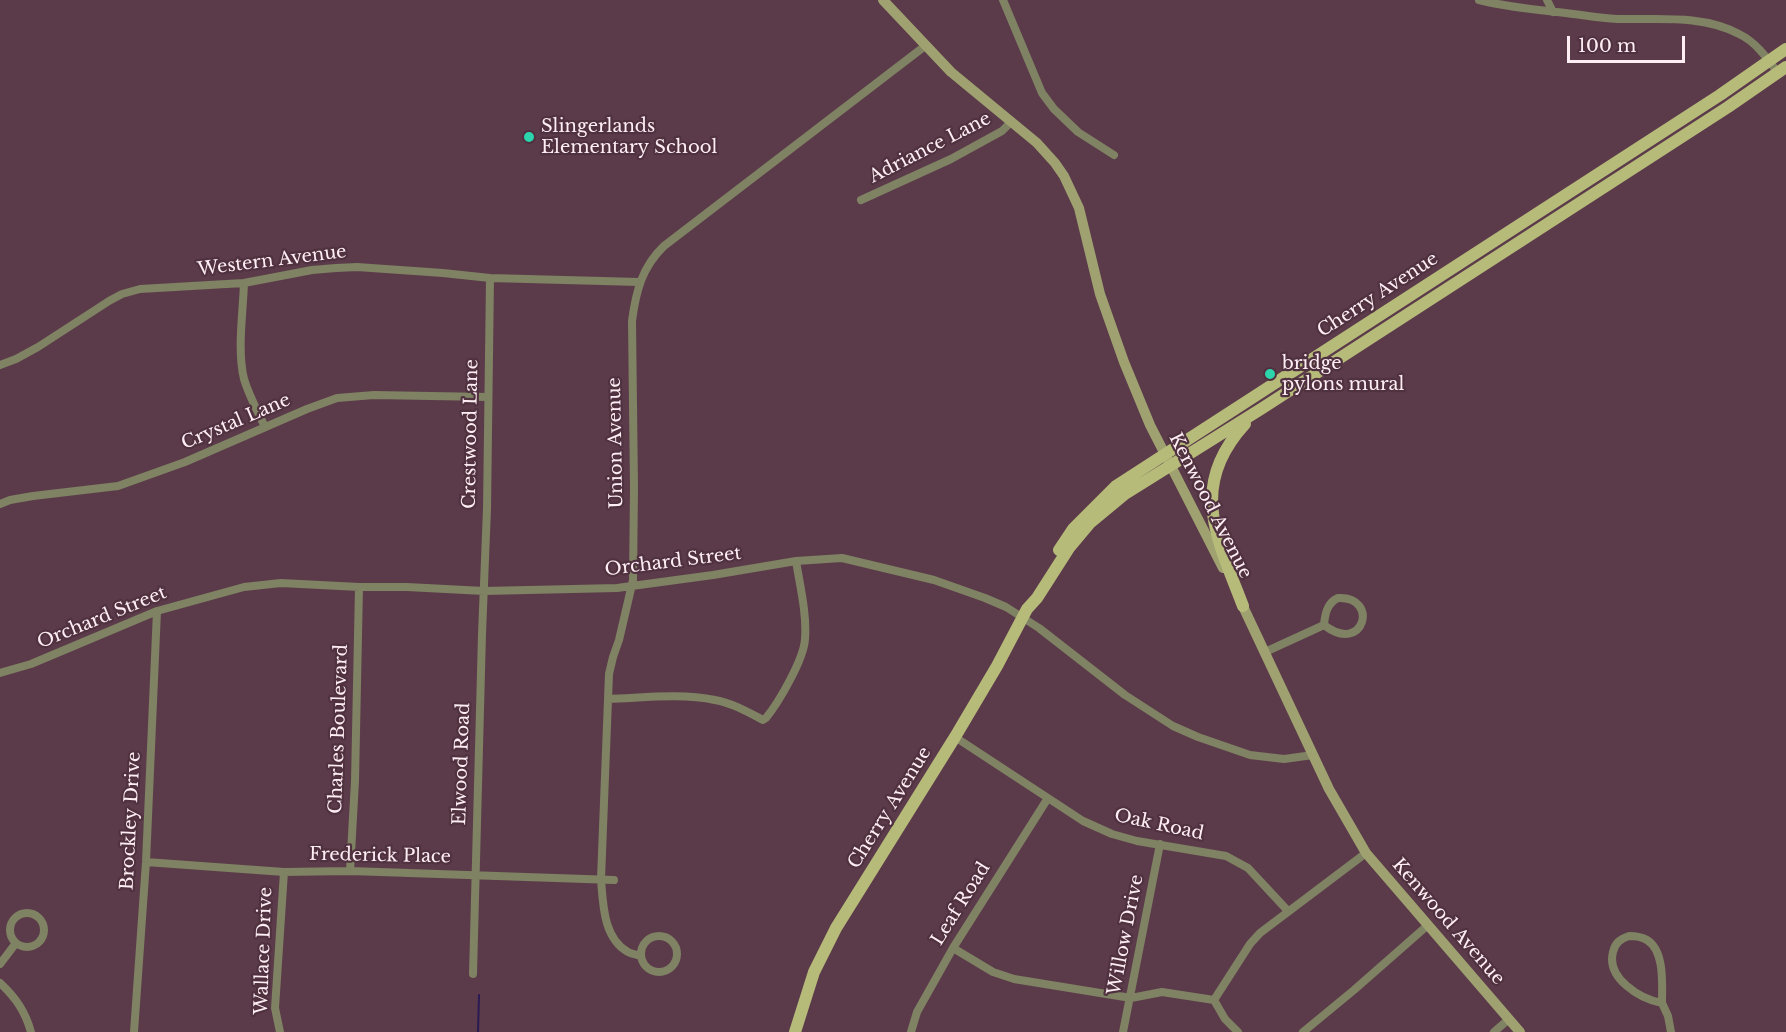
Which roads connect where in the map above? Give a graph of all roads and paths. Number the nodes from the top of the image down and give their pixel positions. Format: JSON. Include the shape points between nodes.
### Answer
{"nodes":[{"id":1,"x":883,"y":0,"type":"edge"},
{"id":2,"x":1003,"y":0,"type":"edge"},
{"id":3,"x":1479,"y":0,"type":"edge"},
{"id":4,"x":1547,"y":0,"type":"edge"},
{"id":5,"x":1553,"y":12,"type":"junction"},
{"id":6,"x":925,"y":46,"type":"junction"},
{"id":7,"x":1786,"y":49,"type":"edge"},
{"id":8,"x":1770,"y":61,"type":"junction"},
{"id":9,"x":1782,"y":70,"type":"edge"},
{"id":10,"x":1011,"y":122,"type":"junction"},
{"id":11,"x":1114,"y":155,"type":"dead end"},
{"id":12,"x":861,"y":200,"type":"dead end"},
{"id":13,"x":490,"y":278,"type":"junction"},
{"id":14,"x":639,"y":282,"type":"junction"},
{"id":15,"x":244,"y":283,"type":"junction"},
{"id":16,"x":0,"y":365,"type":"edge"},
{"id":17,"x":488,"y":397,"type":"junction"},
{"id":18,"x":1261,"y":410,"type":"junction"},
{"id":19,"x":265,"y":427,"type":"junction"},
{"id":20,"x":1168,"y":459,"type":"junction"},
{"id":21,"x":0,"y":504,"type":"edge"},
{"id":22,"x":796,"y":561,"type":"junction"},
{"id":23,"x":630,"y":586,"type":"junction"},
{"id":24,"x":359,"y":587,"type":"junction"},
{"id":25,"x":484,"y":591,"type":"junction"},
{"id":26,"x":1242,"y":606,"type":"junction"},
{"id":27,"x":157,"y":611,"type":"junction"},
{"id":28,"x":1024,"y":613,"type":"junction"},
{"id":29,"x":1324,"y":625,"type":"junction"},
{"id":30,"x":1265,"y":652,"type":"junction"},
{"id":31,"x":0,"y":673,"type":"edge"},
{"id":32,"x":608,"y":699,"type":"junction"},
{"id":33,"x":955,"y":737,"type":"junction"},
{"id":34,"x":1312,"y":755,"type":"junction"},
{"id":35,"x":1048,"y":798,"type":"junction"},
{"id":36,"x":1160,"y":844,"type":"junction"},
{"id":37,"x":1366,"y":853,"type":"junction"},
{"id":38,"x":146,"y":862,"type":"junction"},
{"id":39,"x":350,"y":871,"type":"junction"},
{"id":40,"x":284,"y":872,"type":"junction"},
{"id":41,"x":475,"y":875,"type":"junction"},
{"id":42,"x":600,"y":879,"type":"junction"},
{"id":43,"x":614,"y":880,"type":"dead end"},
{"id":44,"x":1288,"y":911,"type":"junction"},
{"id":45,"x":1428,"y":925,"type":"junction"},
{"id":46,"x":16,"y":943,"type":"junction"},
{"id":47,"x":953,"y":948,"type":"junction"},
{"id":48,"x":641,"y":956,"type":"junction"},
{"id":49,"x":0,"y":964,"type":"edge"},
{"id":50,"x":473,"y":974,"type":"dead end"},
{"id":51,"x":0,"y":983,"type":"edge"},
{"id":52,"x":1131,"y":998,"type":"junction"},
{"id":53,"x":1214,"y":1000,"type":"junction"},
{"id":54,"x":1662,"y":1003,"type":"junction"},
{"id":55,"x":1509,"y":1019,"type":"junction"},
{"id":56,"x":32,"y":1032,"type":"edge"},
{"id":57,"x":134,"y":1032,"type":"edge"},
{"id":58,"x":280,"y":1032,"type":"edge"},
{"id":59,"x":795,"y":1032,"type":"edge"},
{"id":60,"x":911,"y":1032,"type":"edge"},
{"id":61,"x":1123,"y":1032,"type":"edge"},
{"id":62,"x":1238,"y":1032,"type":"edge"},
{"id":63,"x":1303,"y":1032,"type":"edge"},
{"id":64,"x":1494,"y":1032,"type":"edge"},
{"id":65,"x":1520,"y":1032,"type":"edge"},
{"id":66,"x":1671,"y":1032,"type":"edge"}],
"edges":[{"from":1,"to":6,"type":"main road","name":"Kenwood Avenue"},
{"from":2,"to":11,"type":"street","via":[[1042,93],[1073,127]]},
{"from":3,"to":5,"type":"street"},
{"from":4,"to":5,"type":"street"},
{"from":5,"to":8,"type":"street","via":[[1712,24],[1747,38]]},
{"from":6,"to":10,"type":"main road","name":"Kenwood Avenue"},
{"from":6,"to":14,"type":"street","name":"Union Avenue","via":[[664,246]]},
{"from":7,"to":8,"type":"main road","name":"Cherry Avenue"},
{"from":8,"to":9,"type":"street"},
{"from":8,"to":20,"type":"main road","name":"Cherry Avenue","via":[[1250,399]]},
{"from":9,"to":18,"type":"main road","name":"Cherry Avenue"},
{"from":10,"to":12,"type":"street","name":"Adriance Lane","via":[[951,159]]},
{"from":10,"to":20,"type":"main road","name":"Kenwood Avenue","via":[[1045,151],[1073,192],[1106,316],[1150,426]]},
{"from":13,"to":14,"type":"street","name":"Western Avenue"},
{"from":13,"to":15,"type":"street","name":"Western Avenue","via":[[357,267],[312,270]]},
{"from":13,"to":17,"type":"street","name":"Crestwood Lane"},
{"from":14,"to":23,"type":"street","name":"Union Avenue","via":[[632,321],[634,488]]},
{"from":15,"to":16,"type":"street","name":"Western Avenue","via":[[131,291],[38,347]]},
{"from":15,"to":19,"type":"street","via":[[243,372]]},
{"from":17,"to":19,"type":"street","name":"Crystal Lane","via":[[346,397]]},
{"from":17,"to":25,"type":"street","name":"Crestwood Lane"},
{"from":18,"to":20,"type":"main road","name":"Cherry Avenue"},
{"from":18,"to":26,"type":"main road","via":[[1228,445],[1212,485],[1215,528]]},
{"from":19,"to":21,"type":"street","name":"Crystal Lane","via":[[118,486]]},
{"from":20,"to":26,"type":"main road","name":"Kenwood Avenue"},
{"from":20,"to":28,"type":"main road","name":"Cherry Avenue","via":[[1090,523]]},
{"from":22,"to":23,"type":"street","name":"Orchard Street"},
{"from":22,"to":28,"type":"street","name":"Orchard Street","via":[[842,558],[871,564],[934,580]]},
{"from":22,"to":32,"type":"street","via":[[805,643],[769,716],[763,720],[717,700],[694,697]]},
{"from":23,"to":25,"type":"street","name":"Orchard Street"},
{"from":23,"to":32,"type":"street","name":"Union Avenue","via":[[609,674]]},
{"from":24,"to":25,"type":"street","name":"Orchard Street"},
{"from":24,"to":27,"type":"street","name":"Orchard Street","via":[[281,583],[244,587]]},
{"from":24,"to":39,"type":"street","name":"Charles Boulevard"},
{"from":25,"to":41,"type":"street","name":"Elwood Road"},
{"from":26,"to":30,"type":"main road","name":"Kenwood Avenue"},
{"from":27,"to":31,"type":"street","name":"Orchard Street","via":[[31,664]]},
{"from":27,"to":38,"type":"street","name":"Brockley Drive"},
{"from":28,"to":33,"type":"main road","name":"Cherry Avenue"},
{"from":28,"to":34,"type":"street","name":"Orchard Street","via":[[1125,695],[1173,726],[1250,755],[1284,759]]},
{"from":29,"to":29,"type":"street","via":[[1342,635],[1353,633],[1363,621],[1360,606],[1352,600],[1335,600],[1327,610]]},
{"from":29,"to":30,"type":"street"},
{"from":30,"to":34,"type":"main road","name":"Kenwood Avenue"},
{"from":32,"to":42,"type":"street","name":"Union Avenue"},
{"from":33,"to":35,"type":"street","name":"Oak Road"},
{"from":33,"to":59,"type":"main road","name":"Cherry Avenue","via":[[825,947]]},
{"from":34,"to":37,"type":"main road","name":"Kenwood Avenue"},
{"from":35,"to":36,"type":"street","name":"Oak Road","via":[[1112,834]]},
{"from":35,"to":47,"type":"street","name":"Leaf Road"},
{"from":36,"to":44,"type":"street","name":"Oak Road","via":[[1226,856],[1248,868]]},
{"from":36,"to":52,"type":"street","name":"Willow Drive"},
{"from":37,"to":44,"type":"street"},
{"from":37,"to":45,"type":"main road","name":"Kenwood Avenue"},
{"from":38,"to":40,"type":"street","name":"Frederick Place"},
{"from":38,"to":57,"type":"street","name":"Brockley Drive"},
{"from":39,"to":40,"type":"street","name":"Frederick Place"},
{"from":39,"to":41,"type":"street","name":"Frederick Place"},
{"from":40,"to":58,"type":"street","name":"Wallace Drive","via":[[275,1008]]},
{"from":41,"to":42,"type":"street","name":"Frederick Place"},
{"from":41,"to":50,"type":"street","name":"Elwood Road"},
{"from":42,"to":43,"type":"street","name":"Frederick Place"},
{"from":42,"to":48,"type":"street","name":"Union Avenue","via":[[608,927],[620,946]]},
{"from":44,"to":53,"type":"street","via":[[1250,944]]},
{"from":45,"to":55,"type":"main road","name":"Kenwood Avenue"},
{"from":45,"to":63,"type":"street"},
{"from":46,"to":46,"type":"street","via":[[25,947],[40,942],[44,926],[38,917],[27,913],[16,917],[10,933]]},
{"from":46,"to":49,"type":"street"},
{"from":47,"to":52,"type":"street","via":[[993,972],[1014,979]]},
{"from":47,"to":60,"type":"street","name":"Leaf Road","via":[[917,1012]]},
{"from":48,"to":48,"type":"street","name":"Union Avenue","via":[[650,970],[660,972],[671,968],[677,951],[671,941],[660,936],[648,940]]},
{"from":51,"to":56,"type":"street","via":[[14,996]]},
{"from":52,"to":53,"type":"street","via":[[1162,992]]},
{"from":52,"to":61,"type":"street","name":"Willow Drive"},
{"from":53,"to":62,"type":"street"},
{"from":54,"to":54,"type":"street","via":[[1663,977],[1656,950],[1648,940],[1637,936],[1621,938],[1614,946],[1613,969],[1643,998]]},
{"from":54,"to":66,"type":"street"},
{"from":55,"to":64,"type":"street"},
{"from":55,"to":65,"type":"main road","name":"Kenwood Avenue"}]}
